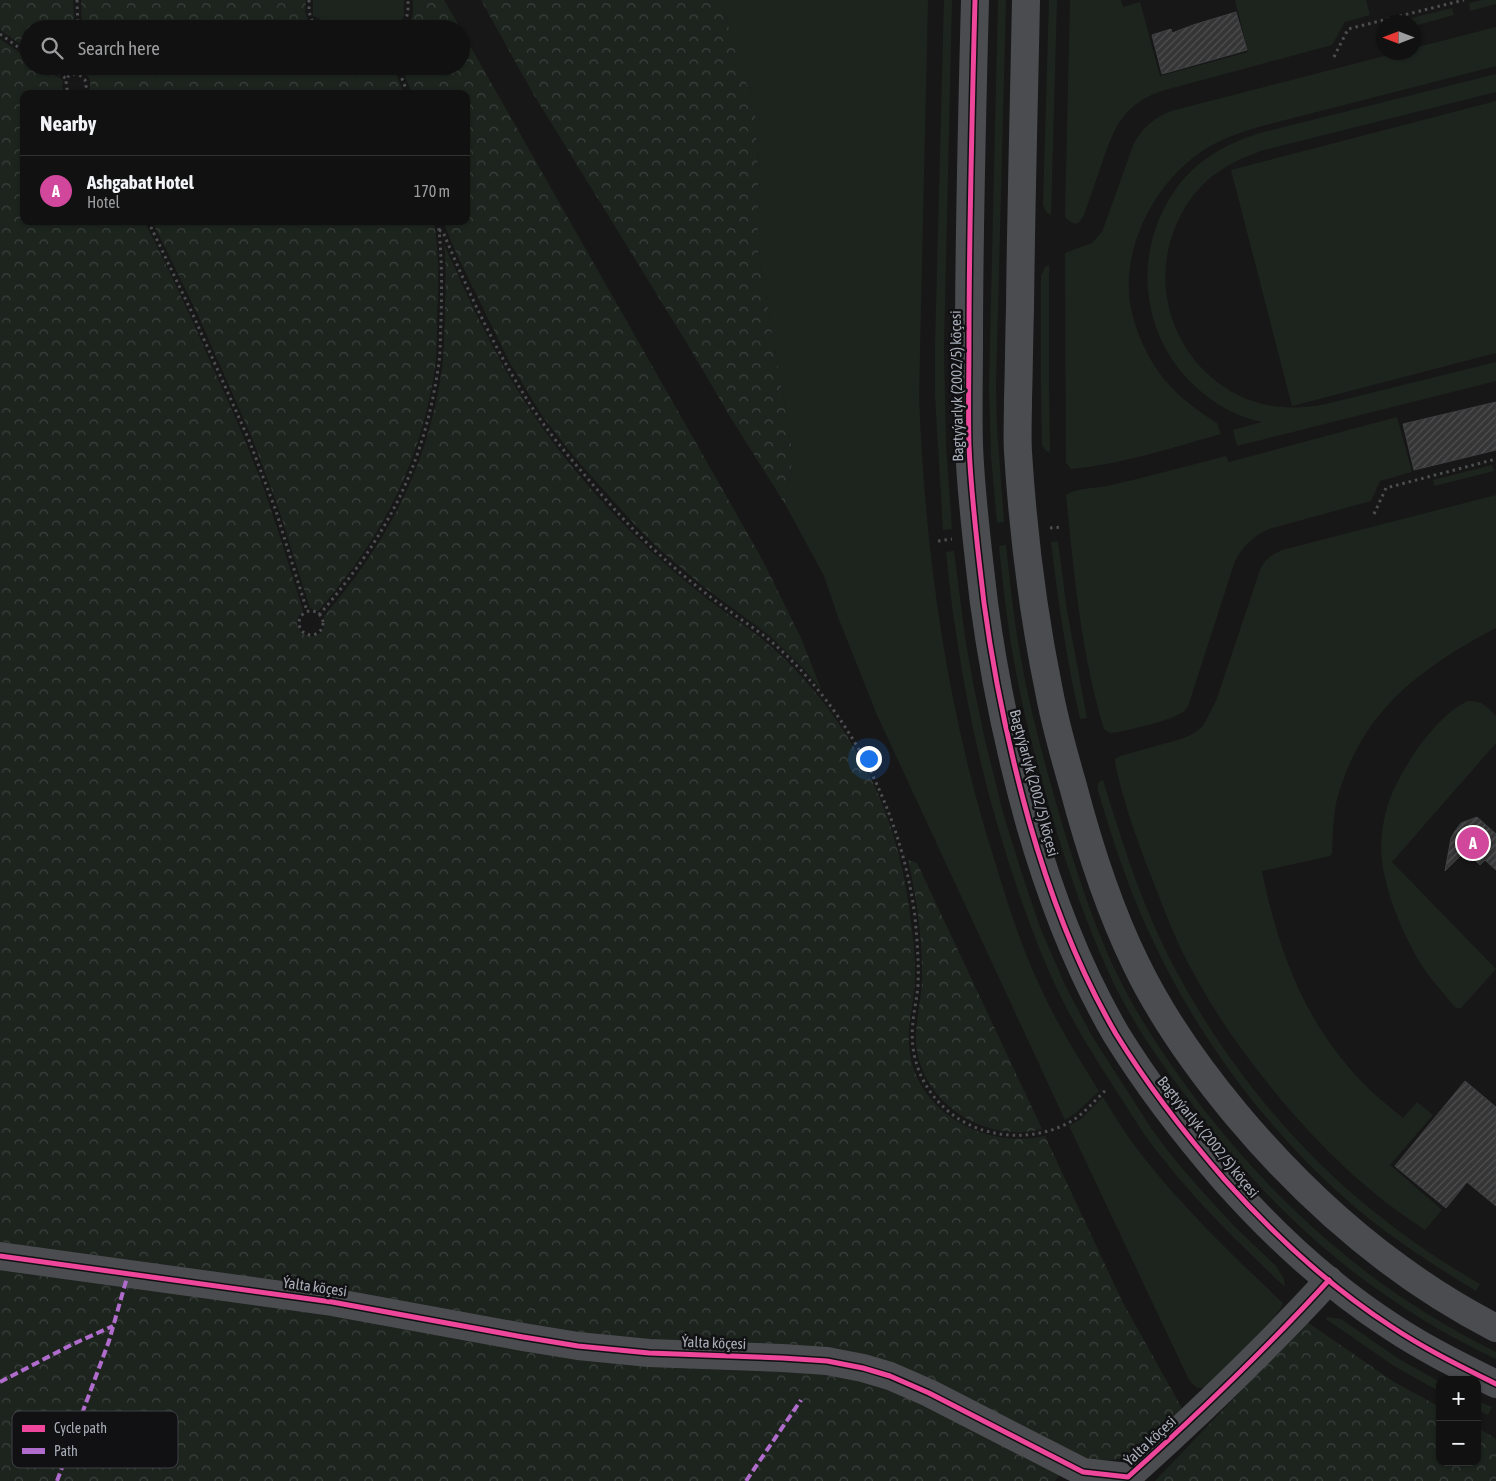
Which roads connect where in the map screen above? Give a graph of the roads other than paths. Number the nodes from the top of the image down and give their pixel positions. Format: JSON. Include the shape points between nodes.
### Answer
{"nodes":[{"id":1,"x":975,"y":0,"type":"edge"},
{"id":2,"x":1026,"y":0,"type":"edge"},
{"id":3,"x":0,"y":1256,"type":"edge"},
{"id":4,"x":1329,"y":1280,"type":"junction"},
{"id":5,"x":1496,"y":1328,"type":"edge"},
{"id":6,"x":1496,"y":1384,"type":"edge"}],
"edges":[{"from":1,"to":4,"type":"street","name":"Bagtyýarlyk (2002/5) köçesi","via":[[969,227],[969,446],[989,638],[1015,772],[1054,899],[1075,952],[1115,1032],[1145,1080],[1212,1165],[1254,1212]]},
{"from":2,"to":5,"type":"street","via":[[1018,447],[1021,487],[1038,632],[1050,695],[1085,831],[1102,883],[1118,926],[1157,1004],[1193,1058],[1253,1134],[1294,1179],[1376,1251],[1460,1308]]},
{"from":3,"to":4,"type":"street","name":"Ýalta köçesi","via":[[349,1304],[578,1346],[649,1353],[827,1361],[864,1368],[937,1397],[1083,1472],[1128,1477],[1197,1415]]},
{"from":4,"to":6,"type":"street","name":"Bagtyýarlyk (2002/5) köçesi","via":[[1389,1326]]}]}
